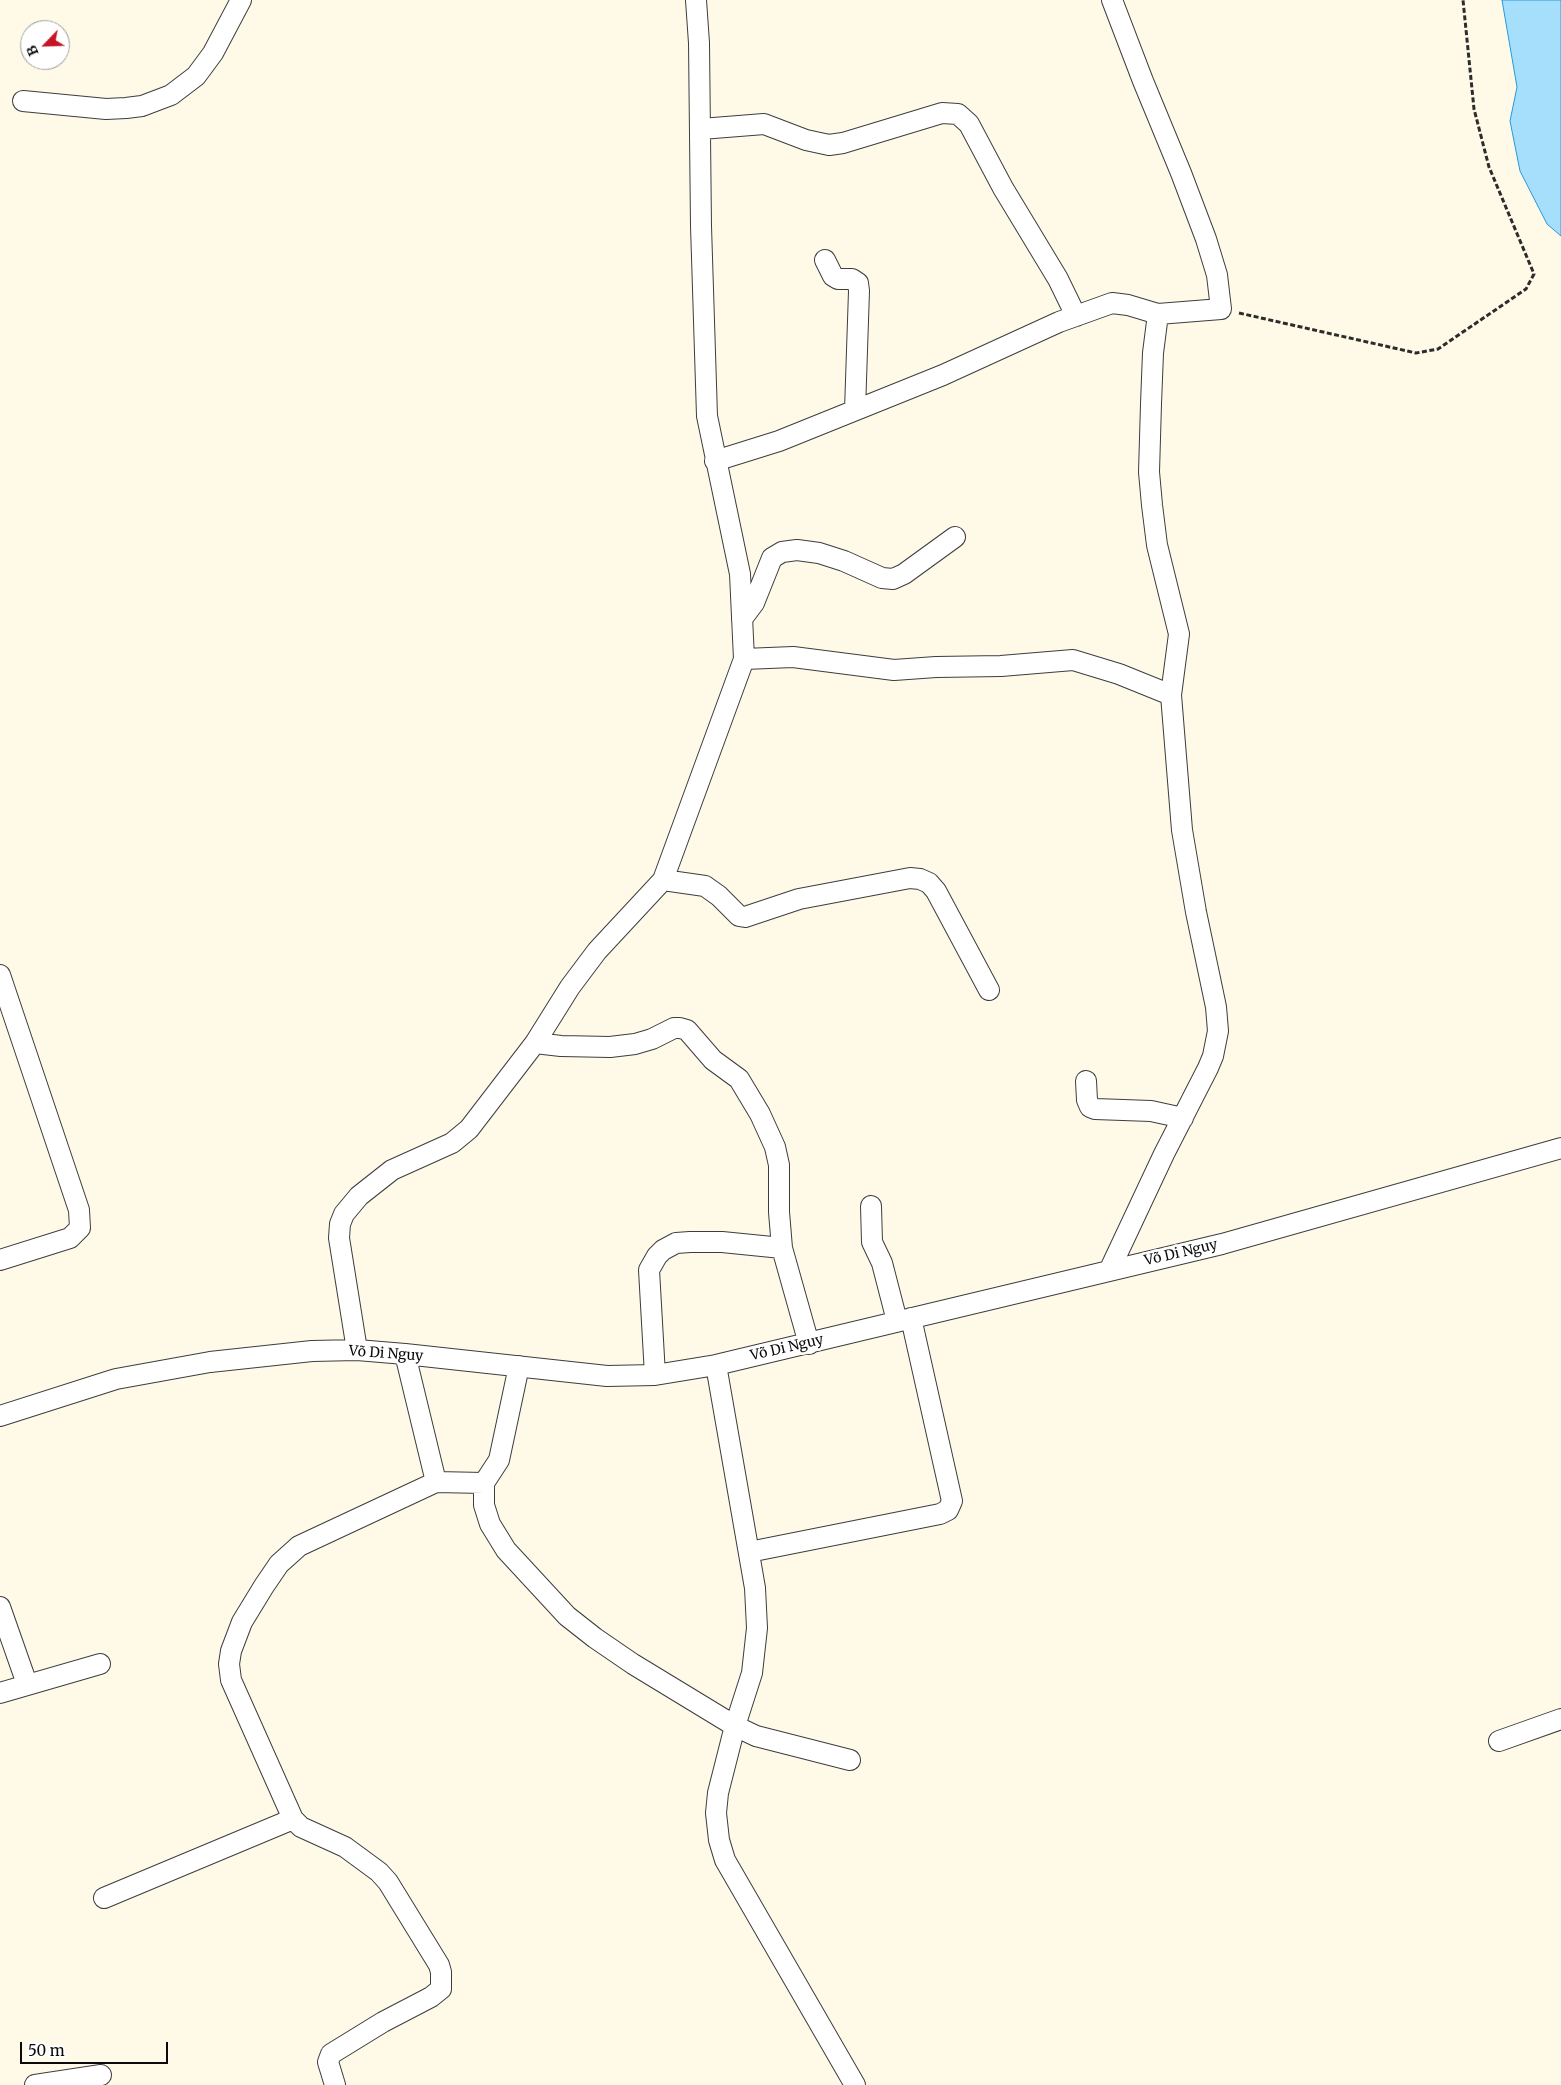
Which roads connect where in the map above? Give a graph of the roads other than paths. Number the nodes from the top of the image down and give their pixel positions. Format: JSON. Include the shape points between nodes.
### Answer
{"nodes":[{"id":1,"x":241,"y":0,"type":"edge"},
{"id":2,"x":696,"y":0,"type":"edge"},
{"id":3,"x":1112,"y":0,"type":"edge"},
{"id":4,"x":23,"y":101,"type":"dead end"},
{"id":5,"x":701,"y":129,"type":"junction"},
{"id":6,"x":825,"y":260,"type":"dead end"},
{"id":7,"x":1158,"y":314,"type":"junction"},
{"id":8,"x":1076,"y":316,"type":"junction"},
{"id":9,"x":855,"y":410,"type":"junction"},
{"id":10,"x":715,"y":460,"type":"junction"},
{"id":11,"x":955,"y":537,"type":"dead end"},
{"id":12,"x":742,"y":619,"type":"junction"},
{"id":13,"x":744,"y":659,"type":"junction"},
{"id":14,"x":1171,"y":695,"type":"junction"},
{"id":15,"x":663,"y":880,"type":"junction"},
{"id":16,"x":0,"y":975,"type":"edge"},
{"id":17,"x":989,"y":990,"type":"dead end"},
{"id":18,"x":535,"y":1043,"type":"junction"},
{"id":19,"x":1086,"y":1081,"type":"dead end"},
{"id":20,"x":1183,"y":1118,"type":"junction"},
{"id":21,"x":1561,"y":1148,"type":"edge"},
{"id":22,"x":871,"y":1206,"type":"dead end"},
{"id":23,"x":782,"y":1248,"type":"junction"},
{"id":24,"x":0,"y":1260,"type":"edge"},
{"id":25,"x":1110,"y":1270,"type":"junction"},
{"id":26,"x":904,"y":1320,"type":"junction"},
{"id":27,"x":809,"y":1344,"type":"junction"},
{"id":28,"x":357,"y":1350,"type":"junction"},
{"id":29,"x":405,"y":1354,"type":"junction"},
{"id":30,"x":716,"y":1365,"type":"junction"},
{"id":31,"x":519,"y":1366,"type":"junction"},
{"id":32,"x":655,"y":1375,"type":"junction"},
{"id":33,"x":0,"y":1416,"type":"edge"},
{"id":34,"x":436,"y":1482,"type":"junction"},
{"id":35,"x":484,"y":1483,"type":"junction"},
{"id":36,"x":749,"y":1552,"type":"junction"},
{"id":37,"x":0,"y":1608,"type":"edge"},
{"id":38,"x":100,"y":1664,"type":"dead end"},
{"id":39,"x":27,"y":1684,"type":"junction"},
{"id":40,"x":0,"y":1693,"type":"edge"},
{"id":41,"x":1561,"y":1719,"type":"edge"},
{"id":42,"x":735,"y":1726,"type":"junction"},
{"id":43,"x":1499,"y":1741,"type":"dead end"},
{"id":44,"x":850,"y":1760,"type":"dead end"},
{"id":45,"x":293,"y":1820,"type":"junction"},
{"id":46,"x":104,"y":1898,"type":"dead end"},
{"id":47,"x":101,"y":2075,"type":"dead end"},
{"id":48,"x":35,"y":2085,"type":"edge"},
{"id":49,"x":335,"y":2085,"type":"edge"},
{"id":50,"x":855,"y":2085,"type":"edge"}],
"edges":[{"from":1,"to":4,"type":"street","via":[[213,53],[196,76],[171,95],[142,106],[126,108]]},
{"from":2,"to":5,"type":"street"},
{"from":3,"to":7,"type":"street","via":[[1142,81],[1182,173],[1217,275],[1221,309]]},
{"from":5,"to":8,"type":"street","via":[[764,124],[829,145],[942,113],[958,114],[969,124]]},
{"from":5,"to":10,"type":"street","via":[[706,398]]},
{"from":6,"to":9,"type":"street","via":[[832,276],[858,283]]},
{"from":7,"to":8,"type":"street","via":[[1112,303]]},
{"from":7,"to":14,"type":"street","via":[[1152,362],[1149,472],[1157,545],[1179,634]]},
{"from":8,"to":9,"type":"street"},
{"from":9,"to":10,"type":"street","via":[[779,441]]},
{"from":10,"to":12,"type":"street","via":[[740,574]]},
{"from":11,"to":12,"type":"street","via":[[893,579],[882,578],[819,553],[782,552],[772,558],[754,603]]},
{"from":12,"to":13,"type":"street"},
{"from":13,"to":14,"type":"street","via":[[793,658],[894,670],[1073,660]]},
{"from":13,"to":15,"type":"street"},
{"from":14,"to":20,"type":"street","via":[[1183,838],[1218,1031],[1214,1056]]},
{"from":15,"to":17,"type":"street","via":[[705,886],[739,916],[745,917],[799,899],[910,878],[920,879],[929,883],[936,892]]},
{"from":15,"to":18,"type":"street","via":[[597,952],[570,987]]},
{"from":16,"to":24,"type":"street","via":[[79,1210],[80,1228],[70,1238]]},
{"from":18,"to":23,"type":"street","via":[[610,1047],[652,1039],[674,1028],[687,1030],[713,1060],[739,1078],[769,1131],[779,1165]]},
{"from":18,"to":28,"type":"street","via":[[461,1136],[392,1170],[359,1196],[344,1214],[339,1238]]},
{"from":19,"to":20,"type":"street","via":[[1087,1100],[1095,1109],[1152,1111]]},
{"from":20,"to":25,"type":"street"},
{"from":21,"to":25,"type":"street","name":"Võ Di Nguy","via":[[1222,1244]]},
{"from":22,"to":26,"type":"street","via":[[872,1242]]},
{"from":23,"to":27,"type":"street"},
{"from":23,"to":32,"type":"street","via":[[690,1242],[676,1243],[657,1256],[649,1270]]},
{"from":25,"to":26,"type":"street","name":"Võ Di Nguy"},
{"from":26,"to":27,"type":"street","name":"Võ Di Nguy"},
{"from":26,"to":36,"type":"street","via":[[952,1501],[948,1510]]},
{"from":27,"to":30,"type":"street","name":"Võ Di Nguy"},
{"from":28,"to":29,"type":"street","name":"Võ Di Nguy"},
{"from":28,"to":33,"type":"street","name":"Võ Di Nguy","via":[[312,1351],[163,1370],[116,1379]]},
{"from":29,"to":31,"type":"street","name":"Võ Di Nguy"},
{"from":29,"to":34,"type":"street"},
{"from":30,"to":32,"type":"street","name":"Võ Di Nguy"},
{"from":30,"to":36,"type":"street"},
{"from":31,"to":32,"type":"street","name":"Võ Di Nguy","via":[[607,1376]]},
{"from":31,"to":35,"type":"street","via":[[499,1460]]},
{"from":34,"to":35,"type":"street"},
{"from":34,"to":45,"type":"street","via":[[298,1546],[279,1564],[242,1622],[231,1650],[231,1680]]},
{"from":35,"to":42,"type":"street","via":[[484,1505],[490,1524],[506,1550],[567,1616],[633,1664]]},
{"from":36,"to":42,"type":"street","via":[[755,1588],[756,1644],[752,1673]]},
{"from":37,"to":39,"type":"street"},
{"from":38,"to":39,"type":"street"},
{"from":39,"to":40,"type":"street"},
{"from":41,"to":43,"type":"street"},
{"from":42,"to":44,"type":"street","via":[[756,1736]]},
{"from":42,"to":50,"type":"street","via":[[718,1792],[716,1813],[722,1852]]},
{"from":45,"to":46,"type":"street"},
{"from":45,"to":49,"type":"street","via":[[344,1847],[379,1872],[442,1972],[441,1989],[431,1997],[331,2054],[328,2062]]},
{"from":47,"to":48,"type":"street"}]}
